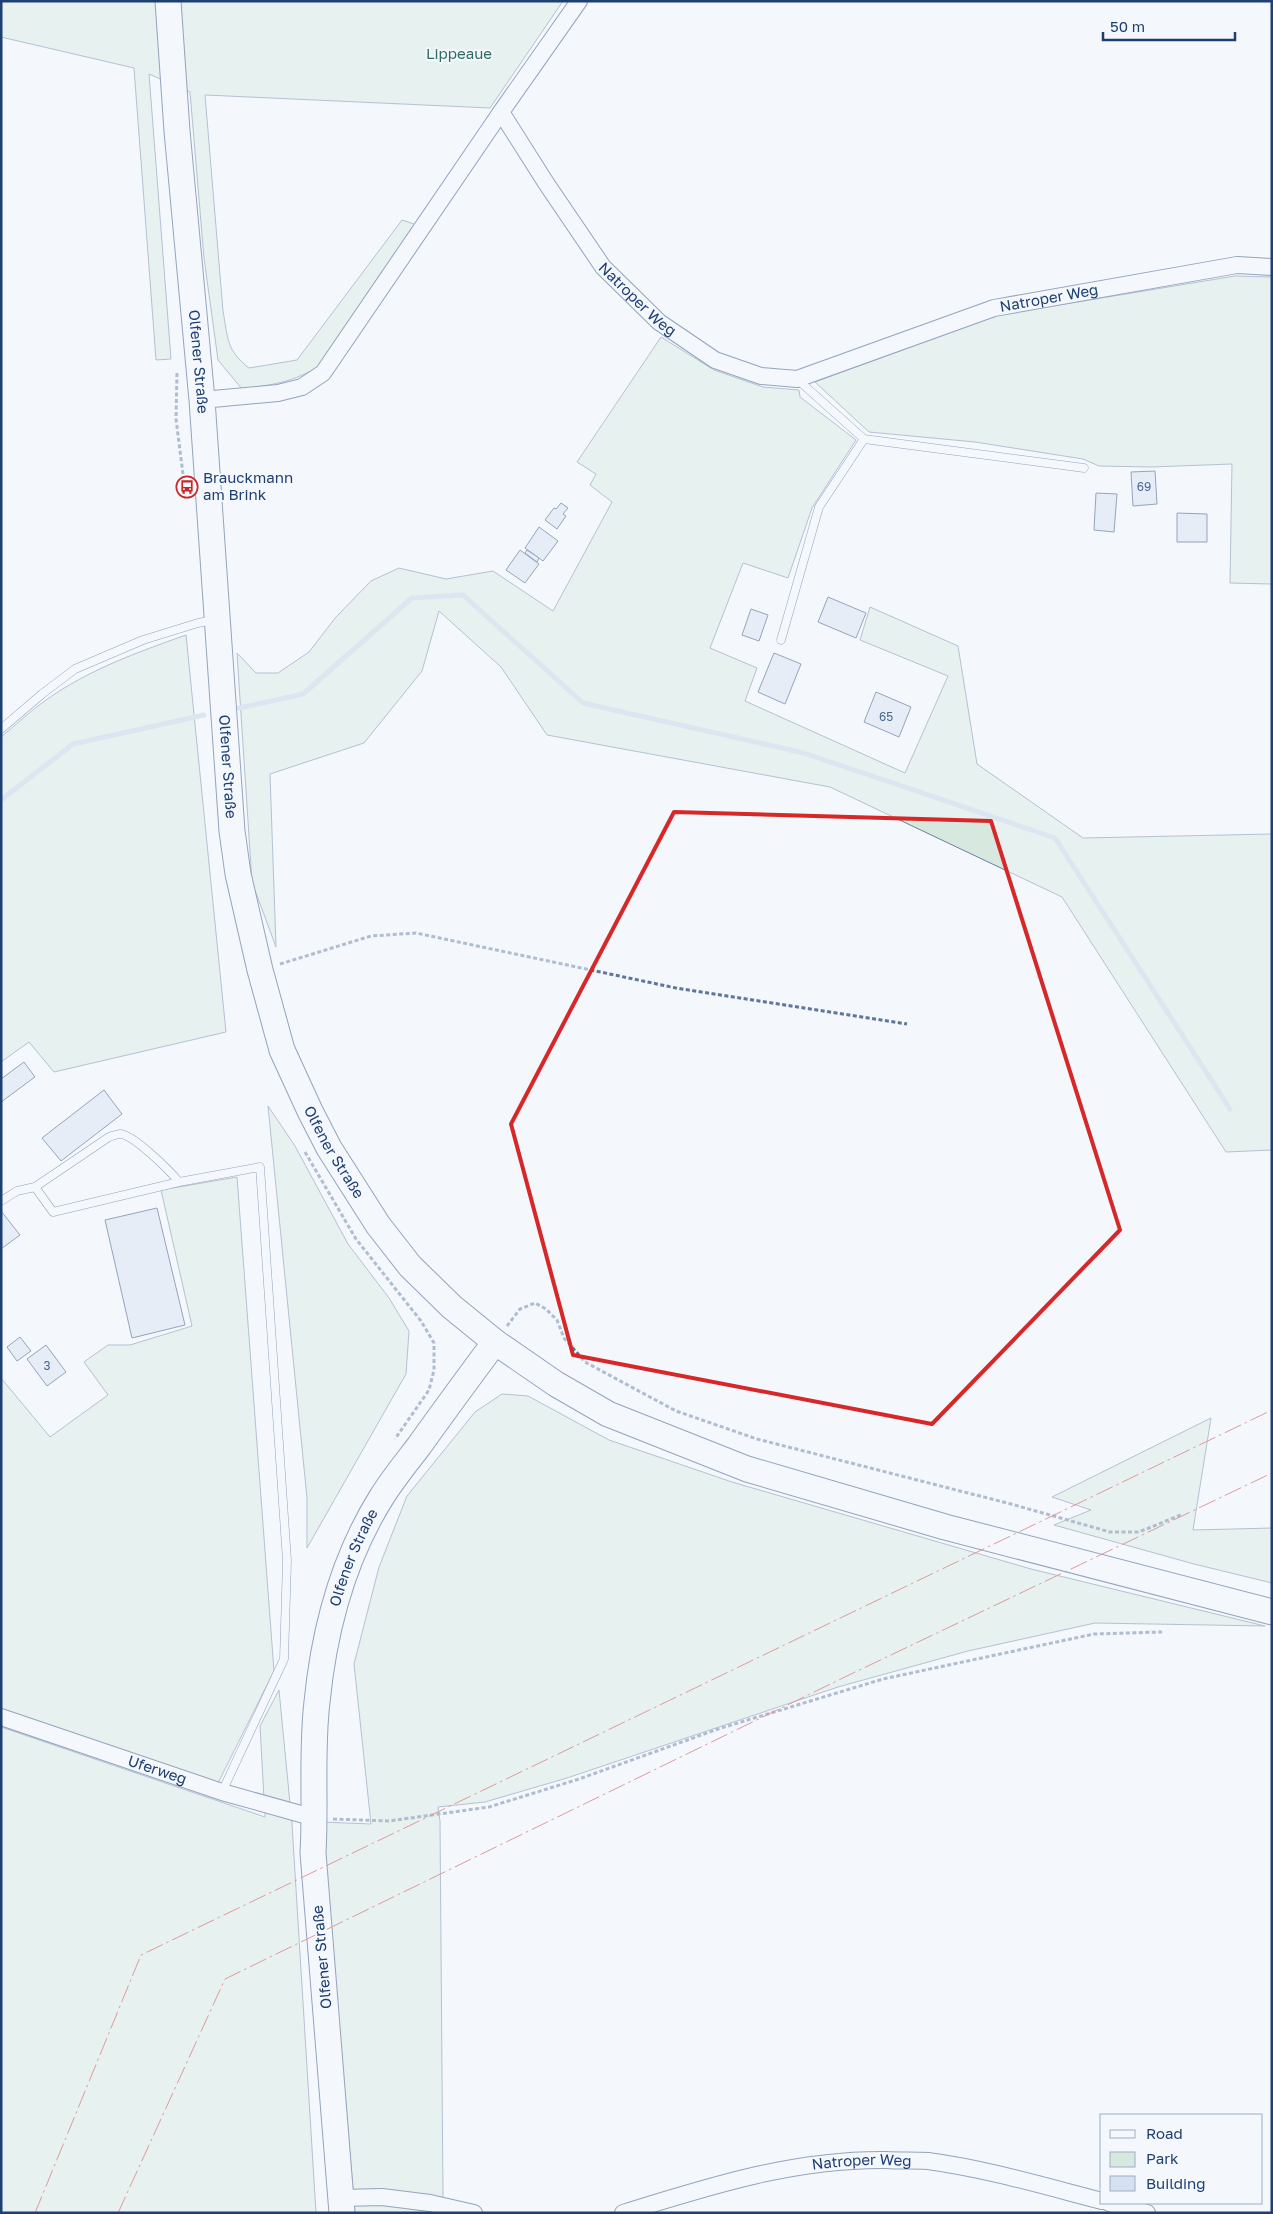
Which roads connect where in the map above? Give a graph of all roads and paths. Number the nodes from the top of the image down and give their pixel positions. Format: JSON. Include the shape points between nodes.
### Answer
{"nodes":[{"id":1,"x":168,"y":1,"type":"edge"},
{"id":2,"x":579,"y":1,"type":"edge"},
{"id":3,"x":501,"y":112,"type":"junction"},
{"id":4,"x":1272,"y":267,"type":"edge"},
{"id":5,"x":797,"y":380,"type":"junction"},
{"id":6,"x":202,"y":400,"type":"junction"},
{"id":7,"x":864,"y":438,"type":"junction"},
{"id":8,"x":1084,"y":468,"type":"dead end"},
{"id":9,"x":216,"y":620,"type":"junction"},
{"id":10,"x":782,"y":640,"type":"dead end"},
{"id":11,"x":1,"y":729,"type":"edge"},
{"id":12,"x":260,"y":970,"type":"junction"},
{"id":13,"x":906,"y":1024,"type":"dead end"},
{"id":14,"x":179,"y":1182,"type":"junction"},
{"id":15,"x":35,"y":1187,"type":"junction"},
{"id":16,"x":1,"y":1201,"type":"edge"},
{"id":17,"x":495,"y":1342,"type":"junction"},
{"id":18,"x":1182,"y":1514,"type":"dead end"},
{"id":19,"x":1272,"y":1612,"type":"edge"},
{"id":20,"x":1162,"y":1632,"type":"dead end"},
{"id":21,"x":1,"y":1717,"type":"edge"},
{"id":22,"x":222,"y":1792,"type":"junction"},
{"id":23,"x":315,"y":1818,"type":"junction"},
{"id":24,"x":1100,"y":2200,"type":"edge"},
{"id":25,"x":1113,"y":2204,"type":"edge"},
{"id":26,"x":342,"y":2205,"type":"edge"},
{"id":27,"x":474,"y":2213,"type":"edge"},
{"id":28,"x":623,"y":2213,"type":"edge"},
{"id":29,"x":1147,"y":2213,"type":"edge"}],
"edges":[{"from":1,"to":6,"type":"main road","name":"Olfener Straße"},
{"from":2,"to":3,"type":"street"},
{"from":3,"to":5,"type":"street","name":"Natroper Weg","via":[[603,267],[659,322],[715,360],[761,376]]},
{"from":3,"to":6,"type":"street","via":[[323,373],[302,387],[278,394]]},
{"from":4,"to":5,"type":"street","name":"Natroper Weg","via":[[1237,266],[994,308]]},
{"from":5,"to":7,"type":"lane"},
{"from":6,"to":9,"type":"main road","name":"Olfener Straße"},
{"from":7,"to":8,"type":"lane"},
{"from":7,"to":10,"type":"lane","via":[[819,507]]},
{"from":9,"to":11,"type":"lane","via":[[198,622],[143,640],[75,669]]},
{"from":9,"to":12,"type":"main road","name":"Olfener Straße","via":[[232,831],[238,874]]},
{"from":12,"to":13,"type":"path","via":[[371,936],[416,933],[676,988]]},
{"from":12,"to":17,"type":"main road","name":"Olfener Straße","via":[[282,1050],[310,1112],[378,1225],[410,1266],[452,1307]]},
{"from":14,"to":15,"type":"lane","via":[[53,1212]]},
{"from":14,"to":15,"type":"lane","via":[[167,1168],[121,1134],[109,1137]]},
{"from":14,"to":22,"type":"lane","via":[[260,1167],[287,1561],[284,1660]]},
{"from":15,"to":16,"type":"lane","via":[[17,1191]]},
{"from":17,"to":18,"type":"path","via":[[520,1309],[536,1303],[557,1320],[564,1338],[585,1362],[676,1411],[757,1439],[1110,1532],[1139,1532]]},
{"from":17,"to":19,"type":"main road","via":[[556,1384],[608,1414],[747,1469],[945,1527]]},
{"from":17,"to":23,"type":"main road","name":"Olfener Straße","via":[[381,1498],[352,1555],[334,1606],[316,1702]]},
{"from":20,"to":23,"type":"path","via":[[1094,1634],[883,1679],[728,1726],[489,1807],[389,1821]]},
{"from":21,"to":22,"type":"street","name":"Uferweg"},
{"from":22,"to":23,"type":"street","name":"Uferweg"},
{"from":23,"to":26,"type":"main road","name":"Olfener Straße","via":[[313,1853]]},
{"from":24,"to":28,"type":"street","name":"Natroper Weg","via":[[991,2172],[926,2161],[859,2160],[793,2166],[725,2181]]},
{"from":25,"to":29,"type":"street"},
{"from":26,"to":27,"type":"street","via":[[382,2196]]}]}
